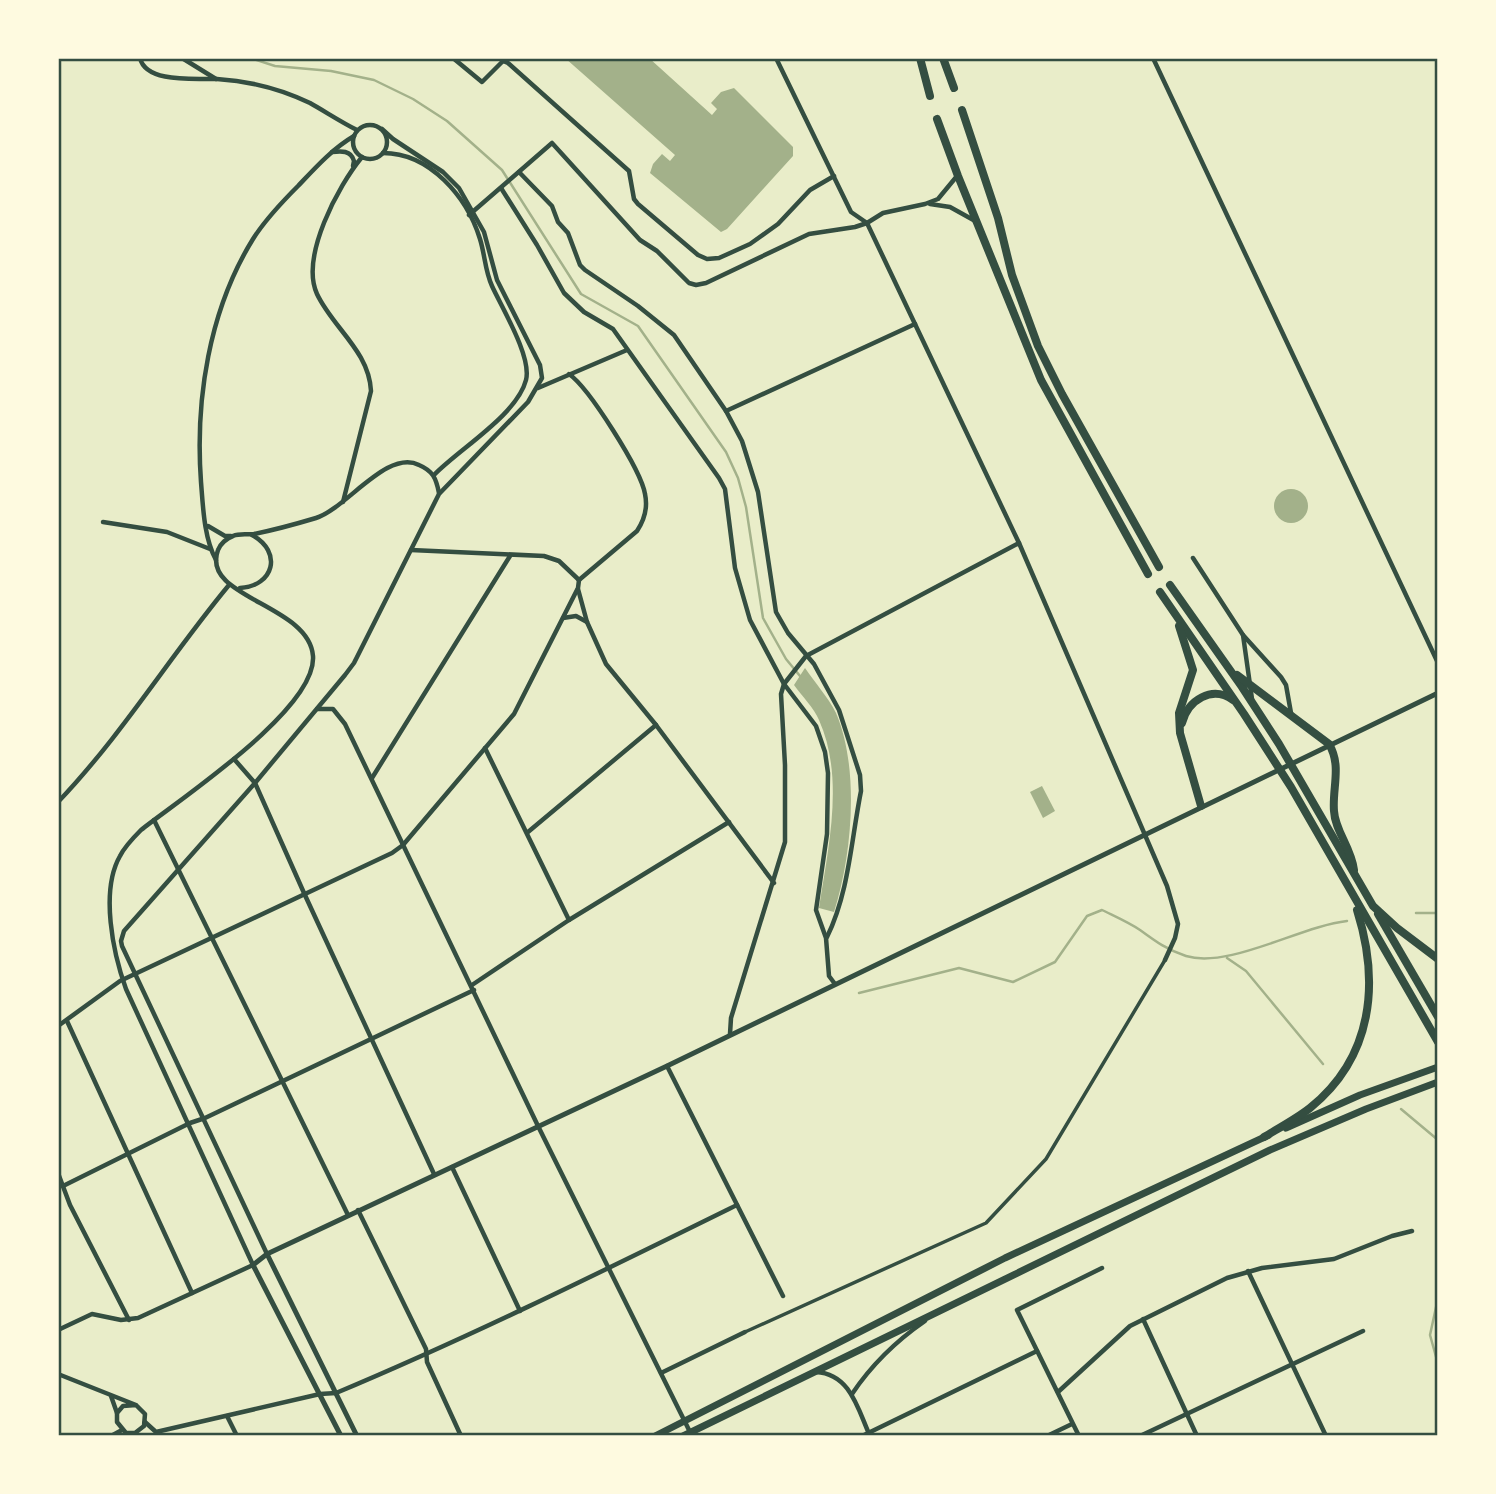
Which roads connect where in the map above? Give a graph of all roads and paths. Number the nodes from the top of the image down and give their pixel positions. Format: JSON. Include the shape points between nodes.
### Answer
{"nodes":[{"id":1,"x":140,"y":58,"type":"edge"},
{"id":2,"x":182,"y":58,"type":"edge"},
{"id":3,"x":453,"y":58,"type":"edge"},
{"id":4,"x":776,"y":58,"type":"edge"},
{"id":5,"x":920,"y":58,"type":"edge"},
{"id":6,"x":943,"y":58,"type":"edge"},
{"id":7,"x":1153,"y":58,"type":"edge"},
{"id":8,"x":216,"y":79,"type":"junction"},
{"id":9,"x":954,"y":88,"type":"dead end"},
{"id":10,"x":930,"y":96,"type":"dead end"},
{"id":11,"x":962,"y":110,"type":"dead end"},
{"id":12,"x":937,"y":119,"type":"dead end"},
{"id":13,"x":382,"y":129,"type":"junction"},
{"id":14,"x":357,"y":130,"type":"junction"},
{"id":15,"x":354,"y":136,"type":"junction"},
{"id":16,"x":331,"y":152,"type":"junction"},
{"id":17,"x":383,"y":153,"type":"junction"},
{"id":18,"x":362,"y":157,"type":"junction"},
{"id":19,"x":352,"y":168,"type":"junction"},
{"id":20,"x":519,"y":172,"type":"junction"},
{"id":21,"x":834,"y":176,"type":"junction"},
{"id":22,"x":958,"y":176,"type":"junction"},
{"id":23,"x":500,"y":188,"type":"junction"},
{"id":24,"x":925,"y":204,"type":"junction"},
{"id":25,"x":471,"y":213,"type":"junction"},
{"id":26,"x":978,"y":222,"type":"junction"},
{"id":27,"x":867,"y":223,"type":"junction"},
{"id":28,"x":915,"y":324,"type":"junction"},
{"id":29,"x":627,"y":350,"type":"junction"},
{"id":30,"x":569,"y":374,"type":"junction"},
{"id":31,"x":537,"y":388,"type":"junction"},
{"id":32,"x":726,"y":411,"type":"junction"},
{"id":33,"x":434,"y":475,"type":"junction"},
{"id":34,"x":439,"y":494,"type":"junction"},
{"id":35,"x":343,"y":503,"type":"junction"},
{"id":36,"x":103,"y":522,"type":"dead end"},
{"id":37,"x":207,"y":526,"type":"junction"},
{"id":38,"x":251,"y":534,"type":"junction"},
{"id":39,"x":233,"y":536,"type":"junction"},
{"id":40,"x":1019,"y":543,"type":"junction"},
{"id":41,"x":211,"y":549,"type":"junction"},
{"id":42,"x":411,"y":550,"type":"junction"},
{"id":43,"x":510,"y":556,"type":"junction"},
{"id":44,"x":1193,"y":558,"type":"dead end"},
{"id":45,"x":216,"y":561,"type":"junction"},
{"id":46,"x":1159,"y":567,"type":"dead end"},
{"id":47,"x":1148,"y":574,"type":"dead end"},
{"id":48,"x":579,"y":580,"type":"junction"},
{"id":49,"x":229,"y":585,"type":"junction"},
{"id":50,"x":1170,"y":585,"type":"dead end"},
{"id":51,"x":239,"y":588,"type":"junction"},
{"id":52,"x":578,"y":588,"type":"junction"},
{"id":53,"x":1160,"y":592,"type":"dead end"},
{"id":54,"x":1177,"y":616,"type":"junction"},
{"id":55,"x":562,"y":619,"type":"junction"},
{"id":56,"x":587,"y":622,"type":"junction"},
{"id":57,"x":1243,"y":635,"type":"junction"},
{"id":58,"x":804,"y":658,"type":"junction"},
{"id":59,"x":1438,"y":663,"type":"edge"},
{"id":60,"x":1230,"y":670,"type":"junction"},
{"id":61,"x":784,"y":684,"type":"junction"},
{"id":62,"x":1251,"y":685,"type":"junction"},
{"id":63,"x":1438,"y":694,"type":"edge"},
{"id":64,"x":1253,"y":703,"type":"junction"},
{"id":65,"x":317,"y":709,"type":"junction"},
{"id":66,"x":1244,"y":714,"type":"junction"},
{"id":67,"x":1291,"y":714,"type":"junction"},
{"id":68,"x":656,"y":725,"type":"junction"},
{"id":69,"x":1181,"y":733,"type":"junction"},
{"id":70,"x":1329,"y":744,"type":"junction"},
{"id":71,"x":485,"y":748,"type":"junction"},
{"id":72,"x":234,"y":759,"type":"junction"},
{"id":73,"x":371,"y":779,"type":"junction"},
{"id":74,"x":255,"y":783,"type":"junction"},
{"id":75,"x":58,"y":802,"type":"edge"},
{"id":76,"x":1200,"y":806,"type":"junction"},
{"id":77,"x":155,"y":820,"type":"junction"},
{"id":78,"x":729,"y":822,"type":"junction"},
{"id":79,"x":527,"y":832,"type":"junction"},
{"id":80,"x":1145,"y":833,"type":"junction"},
{"id":81,"x":403,"y":845,"type":"junction"},
{"id":82,"x":178,"y":868,"type":"junction"},
{"id":83,"x":1354,"y":873,"type":"junction"},
{"id":84,"x":774,"y":883,"type":"junction"},
{"id":85,"x":304,"y":893,"type":"junction"},
{"id":86,"x":1354,"y":897,"type":"junction"},
{"id":87,"x":1373,"y":906,"type":"junction"},
{"id":88,"x":569,"y":919,"type":"junction"},
{"id":89,"x":212,"y":937,"type":"junction"},
{"id":90,"x":826,"y":938,"type":"junction"},
{"id":91,"x":1438,"y":959,"type":"edge"},
{"id":92,"x":1165,"y":960,"type":"joint"},
{"id":93,"x":135,"y":974,"type":"junction"},
{"id":94,"x":122,"y":980,"type":"junction"},
{"id":95,"x":835,"y":984,"type":"junction"},
{"id":96,"x":473,"y":988,"type":"junction"},
{"id":97,"x":1438,"y":1017,"type":"edge"},
{"id":98,"x":67,"y":1021,"type":"junction"},
{"id":99,"x":58,"y":1026,"type":"edge"},
{"id":100,"x":730,"y":1034,"type":"junction"},
{"id":101,"x":372,"y":1038,"type":"junction"},
{"id":102,"x":1438,"y":1042,"type":"edge"},
{"id":103,"x":667,"y":1066,"type":"junction"},
{"id":104,"x":1438,"y":1067,"type":"edge"},
{"id":105,"x":284,"y":1081,"type":"junction"},
{"id":106,"x":1438,"y":1082,"type":"edge"},
{"id":107,"x":205,"y":1118,"type":"junction"},
{"id":108,"x":190,"y":1123,"type":"junction"},
{"id":109,"x":538,"y":1126,"type":"junction"},
{"id":110,"x":1264,"y":1137,"type":"junction"},
{"id":111,"x":130,"y":1152,"type":"junction"},
{"id":112,"x":452,"y":1166,"type":"junction"},
{"id":113,"x":58,"y":1173,"type":"edge"},
{"id":114,"x":434,"y":1174,"type":"junction"},
{"id":115,"x":62,"y":1185,"type":"junction"},
{"id":116,"x":737,"y":1205,"type":"junction"},
{"id":117,"x":358,"y":1210,"type":"junction"},
{"id":118,"x":348,"y":1215,"type":"junction"},
{"id":119,"x":1412,"y":1231,"type":"dead end"},
{"id":120,"x":267,"y":1254,"type":"junction"},
{"id":121,"x":254,"y":1265,"type":"junction"},
{"id":122,"x":608,"y":1268,"type":"junction"},
{"id":123,"x":1102,"y":1268,"type":"dead end"},
{"id":124,"x":1248,"y":1271,"type":"junction"},
{"id":125,"x":192,"y":1293,"type":"junction"},
{"id":126,"x":783,"y":1296,"type":"dead end"},
{"id":127,"x":945,"y":1307,"type":"junction"},
{"id":128,"x":520,"y":1311,"type":"junction"},
{"id":129,"x":1143,"y":1319,"type":"junction"},
{"id":130,"x":129,"y":1320,"type":"junction"},
{"id":131,"x":58,"y":1330,"type":"edge"},
{"id":132,"x":1363,"y":1331,"type":"dead end"},
{"id":133,"x":745,"y":1332,"type":"joint"},
{"id":134,"x":1037,"y":1351,"type":"junction"},
{"id":135,"x":426,"y":1355,"type":"junction"},
{"id":136,"x":1293,"y":1364,"type":"junction"},
{"id":137,"x":812,"y":1372,"type":"junction"},
{"id":138,"x":58,"y":1374,"type":"edge"},
{"id":139,"x":661,"y":1374,"type":"junction"},
{"id":140,"x":1058,"y":1392,"type":"junction"},
{"id":141,"x":320,"y":1394,"type":"junction"},
{"id":142,"x":336,"y":1394,"type":"junction"},
{"id":143,"x":852,"y":1394,"type":"junction"},
{"id":144,"x":111,"y":1395,"type":"junction"},
{"id":145,"x":136,"y":1405,"type":"junction"},
{"id":146,"x":117,"y":1413,"type":"junction"},
{"id":147,"x":1186,"y":1413,"type":"junction"},
{"id":148,"x":227,"y":1416,"type":"junction"},
{"id":149,"x":145,"y":1422,"type":"junction"},
{"id":150,"x":684,"y":1422,"type":"junction"},
{"id":151,"x":1072,"y":1424,"type":"junction"},
{"id":152,"x":122,"y":1430,"type":"junction"},
{"id":153,"x":137,"y":1434,"type":"edge"},
{"id":154,"x":155,"y":1434,"type":"edge"},
{"id":155,"x":689,"y":1435,"type":"edge"},
{"id":156,"x":869,"y":1435,"type":"edge"},
{"id":157,"x":111,"y":1436,"type":"edge"},
{"id":158,"x":237,"y":1436,"type":"edge"},
{"id":159,"x":341,"y":1436,"type":"edge"},
{"id":160,"x":357,"y":1436,"type":"edge"},
{"id":161,"x":461,"y":1436,"type":"edge"},
{"id":162,"x":655,"y":1436,"type":"edge"},
{"id":163,"x":862,"y":1436,"type":"edge"},
{"id":164,"x":1047,"y":1436,"type":"edge"},
{"id":165,"x":1079,"y":1436,"type":"edge"},
{"id":166,"x":1140,"y":1436,"type":"edge"},
{"id":167,"x":1197,"y":1436,"type":"edge"},
{"id":168,"x":1326,"y":1436,"type":"edge"}],
"edges":[{"from":1,"to":8,"type":"street","via":[[149,71],[163,76]]},
{"from":2,"to":8,"type":"street"},
{"from":3,"to":21,"type":"street","via":[[482,82],[503,61],[508,63],[629,171],[638,204],[707,259],[750,244],[778,224],[810,190]]},
{"from":4,"to":21,"type":"street"},
{"from":5,"to":10,"type":"highway"},
{"from":6,"to":9,"type":"highway"},
{"from":7,"to":59,"type":"street"},
{"from":8,"to":14,"type":"street","via":[[276,89]]},
{"from":11,"to":46,"type":"highway","via":[[1038,346]]},
{"from":12,"to":22,"type":"highway"},
{"from":13,"to":14,"type":"street","via":[[365,125]]},
{"from":13,"to":17,"type":"street","via":[[387,141]]},
{"from":13,"to":25,"type":"street","via":[[452,180]]},
{"from":14,"to":15,"type":"street"},
{"from":15,"to":16,"type":"street"},
{"from":15,"to":18,"type":"street","via":[[354,149]]},
{"from":16,"to":19,"type":"street","via":[[351,154]]},
{"from":16,"to":37,"type":"street","via":[[255,236],[222,306],[208,362],[200,425]]},
{"from":17,"to":18,"type":"street"},
{"from":17,"to":25,"type":"street","via":[[408,157],[431,170],[451,186]]},
{"from":18,"to":19,"type":"street"},
{"from":19,"to":35,"type":"street","via":[[333,202],[312,267],[318,296],[370,377],[371,391]]},
{"from":20,"to":23,"type":"street"},
{"from":20,"to":27,"type":"street","via":[[552,143],[640,240],[696,285],[809,234]]},
{"from":20,"to":32,"type":"street","via":[[552,206],[580,265],[674,335]]},
{"from":21,"to":27,"type":"street","via":[[852,212]]},
{"from":22,"to":24,"type":"street","via":[[937,199]]},
{"from":22,"to":26,"type":"highway"},
{"from":23,"to":25,"type":"street"},
{"from":23,"to":29,"type":"street","via":[[564,293],[613,329]]},
{"from":24,"to":26,"type":"street","via":[[950,207]]},
{"from":24,"to":27,"type":"street","via":[[883,213]]},
{"from":25,"to":31,"type":"street","via":[[488,240],[497,280],[542,369]]},
{"from":25,"to":33,"type":"street","via":[[489,278],[527,374],[514,403]]},
{"from":26,"to":47,"type":"highway","via":[[1041,380]]},
{"from":27,"to":28,"type":"street"},
{"from":28,"to":32,"type":"street"},
{"from":28,"to":40,"type":"street"},
{"from":29,"to":30,"type":"street"},
{"from":29,"to":61,"type":"street","via":[[725,489],[735,568],[747,610],[754,632]]},
{"from":30,"to":31,"type":"street"},
{"from":30,"to":48,"type":"street","via":[[607,422],[641,481],[646,511],[637,531]]},
{"from":31,"to":34,"type":"street"},
{"from":32,"to":58,"type":"street","via":[[742,441],[758,492],[776,612]]},
{"from":33,"to":34,"type":"street"},
{"from":33,"to":35,"type":"street","via":[[411,461],[398,463]]},
{"from":34,"to":42,"type":"street"},
{"from":35,"to":38,"type":"street","via":[[318,517]]},
{"from":36,"to":41,"type":"street","via":[[167,532]]},
{"from":37,"to":39,"type":"street"},
{"from":37,"to":41,"type":"street"},
{"from":38,"to":39,"type":"street"},
{"from":38,"to":51,"type":"street","via":[[265,543],[271,555],[270,569],[264,580]]},
{"from":39,"to":45,"type":"street","via":[[222,544]]},
{"from":40,"to":58,"type":"street"},
{"from":40,"to":80,"type":"street"},
{"from":41,"to":45,"type":"street"},
{"from":42,"to":43,"type":"street"},
{"from":42,"to":65,"type":"street","via":[[354,663]]},
{"from":43,"to":48,"type":"street","via":[[559,561]]},
{"from":43,"to":73,"type":"street"},
{"from":44,"to":57,"type":"street"},
{"from":45,"to":49,"type":"street"},
{"from":48,"to":52,"type":"street"},
{"from":49,"to":51,"type":"street"},
{"from":49,"to":75,"type":"street","via":[[188,634],[123,728]]},
{"from":50,"to":60,"type":"highway"},
{"from":51,"to":72,"type":"street","via":[[298,625],[313,654],[310,671],[296,696]]},
{"from":52,"to":55,"type":"street"},
{"from":52,"to":56,"type":"street"},
{"from":53,"to":54,"type":"highway"},
{"from":54,"to":66,"type":"highway"},
{"from":54,"to":69,"type":"highway","via":[[1193,670],[1179,713]]},
{"from":55,"to":56,"type":"street","via":[[576,616]]},
{"from":55,"to":71,"type":"street","via":[[523,699]]},
{"from":56,"to":68,"type":"street","via":[[606,664]]},
{"from":57,"to":62,"type":"street"},
{"from":57,"to":67,"type":"street","via":[[1286,685]]},
{"from":58,"to":61,"type":"street"},
{"from":58,"to":90,"type":"street","via":[[814,664],[839,710],[862,782],[844,893]]},
{"from":60,"to":62,"type":"highway"},
{"from":60,"to":64,"type":"highway"},
{"from":61,"to":84,"type":"street","via":[[785,842]]},
{"from":61,"to":90,"type":"street","via":[[816,726],[828,773],[827,834],[816,910]]},
{"from":62,"to":64,"type":"street"},
{"from":62,"to":67,"type":"highway"},
{"from":63,"to":70,"type":"street"},
{"from":64,"to":83,"type":"highway"},
{"from":65,"to":73,"type":"street","via":[[338,713]]},
{"from":65,"to":74,"type":"street"},
{"from":66,"to":69,"type":"highway","via":[[1231,698],[1209,694],[1186,710]]},
{"from":66,"to":86,"type":"highway"},
{"from":67,"to":70,"type":"highway"},
{"from":68,"to":78,"type":"street"},
{"from":68,"to":79,"type":"street"},
{"from":69,"to":76,"type":"highway"},
{"from":70,"to":76,"type":"street"},
{"from":70,"to":83,"type":"highway","via":[[1336,761],[1334,812],[1352,855]]},
{"from":71,"to":79,"type":"street"},
{"from":71,"to":81,"type":"street"},
{"from":72,"to":74,"type":"street"},
{"from":72,"to":77,"type":"street"},
{"from":73,"to":81,"type":"street"},
{"from":74,"to":82,"type":"street"},
{"from":74,"to":85,"type":"street"},
{"from":76,"to":80,"type":"street"},
{"from":77,"to":82,"type":"street"},
{"from":77,"to":94,"type":"street","via":[[119,857],[110,890]]},
{"from":78,"to":84,"type":"street"},
{"from":78,"to":88,"type":"street"},
{"from":79,"to":88,"type":"street"},
{"from":80,"to":92,"type":"street","via":[[1178,924]]},
{"from":80,"to":95,"type":"street"},
{"from":81,"to":85,"type":"street"},
{"from":81,"to":96,"type":"street"},
{"from":82,"to":89,"type":"street"},
{"from":82,"to":93,"type":"street","via":[[124,931],[121,941]]},
{"from":83,"to":87,"type":"highway"},
{"from":84,"to":100,"type":"street","via":[[731,1018]]},
{"from":85,"to":89,"type":"street"},
{"from":85,"to":101,"type":"street"},
{"from":86,"to":102,"type":"highway"},
{"from":86,"to":110,"type":"highway","via":[[1370,970],[1369,1001],[1359,1041],[1335,1084],[1310,1108]]},
{"from":87,"to":91,"type":"highway"},
{"from":87,"to":97,"type":"highway"},
{"from":88,"to":96,"type":"street"},
{"from":89,"to":93,"type":"street"},
{"from":89,"to":105,"type":"street"},
{"from":90,"to":95,"type":"street","via":[[829,976]]},
{"from":92,"to":133,"type":"street","via":[[1046,1158],[986,1223]]},
{"from":93,"to":94,"type":"street"},
{"from":93,"to":107,"type":"street"},
{"from":94,"to":98,"type":"street"},
{"from":94,"to":108,"type":"street"},
{"from":95,"to":100,"type":"street"},
{"from":96,"to":101,"type":"street"},
{"from":96,"to":109,"type":"street"},
{"from":98,"to":99,"type":"street"},
{"from":98,"to":111,"type":"street"},
{"from":100,"to":103,"type":"street"},
{"from":101,"to":105,"type":"street"},
{"from":101,"to":114,"type":"street"},
{"from":103,"to":109,"type":"street"},
{"from":103,"to":116,"type":"street"},
{"from":104,"to":110,"type":"main road"},
{"from":105,"to":107,"type":"street"},
{"from":105,"to":118,"type":"street"},
{"from":106,"to":127,"type":"main road","via":[[1270,1150]]},
{"from":107,"to":108,"type":"street"},
{"from":107,"to":120,"type":"street"},
{"from":108,"to":111,"type":"street"},
{"from":108,"to":121,"type":"street"},
{"from":109,"to":112,"type":"street"},
{"from":109,"to":122,"type":"street"},
{"from":110,"to":150,"type":"main road","via":[[1004,1258]]},
{"from":111,"to":115,"type":"street"},
{"from":111,"to":125,"type":"street"},
{"from":112,"to":114,"type":"street"},
{"from":112,"to":128,"type":"street"},
{"from":113,"to":115,"type":"street"},
{"from":114,"to":117,"type":"street"},
{"from":115,"to":130,"type":"street"},
{"from":116,"to":122,"type":"street"},
{"from":116,"to":126,"type":"street"},
{"from":117,"to":118,"type":"street"},
{"from":117,"to":135,"type":"street"},
{"from":118,"to":120,"type":"street"},
{"from":119,"to":124,"type":"street","via":[[1334,1259]]},
{"from":120,"to":121,"type":"street"},
{"from":120,"to":142,"type":"street"},
{"from":121,"to":125,"type":"street"},
{"from":121,"to":141,"type":"street"},
{"from":122,"to":128,"type":"street"},
{"from":122,"to":139,"type":"street"},
{"from":123,"to":134,"type":"street","via":[[1017,1310]]},
{"from":124,"to":129,"type":"street"},
{"from":124,"to":136,"type":"street"},
{"from":125,"to":130,"type":"street"},
{"from":127,"to":137,"type":"main road"},
{"from":127,"to":143,"type":"street","via":[[880,1359]]},
{"from":128,"to":135,"type":"street"},
{"from":129,"to":140,"type":"street"},
{"from":129,"to":147,"type":"street"},
{"from":130,"to":131,"type":"street","via":[[92,1314]]},
{"from":132,"to":136,"type":"street"},
{"from":133,"to":139,"type":"street"},
{"from":134,"to":140,"type":"street"},
{"from":134,"to":156,"type":"street"},
{"from":135,"to":142,"type":"street"},
{"from":135,"to":161,"type":"street"},
{"from":136,"to":147,"type":"street"},
{"from":136,"to":168,"type":"street"},
{"from":137,"to":143,"type":"street","via":[[836,1377]]},
{"from":137,"to":155,"type":"main road"},
{"from":138,"to":144,"type":"street"},
{"from":139,"to":150,"type":"street"},
{"from":140,"to":151,"type":"street"},
{"from":141,"to":142,"type":"street"},
{"from":141,"to":148,"type":"street"},
{"from":141,"to":159,"type":"street"},
{"from":142,"to":160,"type":"street"},
{"from":143,"to":156,"type":"street"},
{"from":144,"to":145,"type":"street"},
{"from":144,"to":146,"type":"street"},
{"from":145,"to":146,"type":"street","via":[[123,1406]]},
{"from":145,"to":149,"type":"street","via":[[143,1410]]},
{"from":146,"to":152,"type":"street"},
{"from":147,"to":166,"type":"street"},
{"from":147,"to":167,"type":"street"},
{"from":148,"to":154,"type":"street"},
{"from":148,"to":158,"type":"street"},
{"from":149,"to":153,"type":"street"},
{"from":149,"to":154,"type":"street"},
{"from":150,"to":155,"type":"street"},
{"from":150,"to":162,"type":"main road"},
{"from":151,"to":164,"type":"street"},
{"from":151,"to":165,"type":"street"},
{"from":152,"to":153,"type":"street"},
{"from":152,"to":157,"type":"street"},
{"from":156,"to":163,"type":"street"}]}
